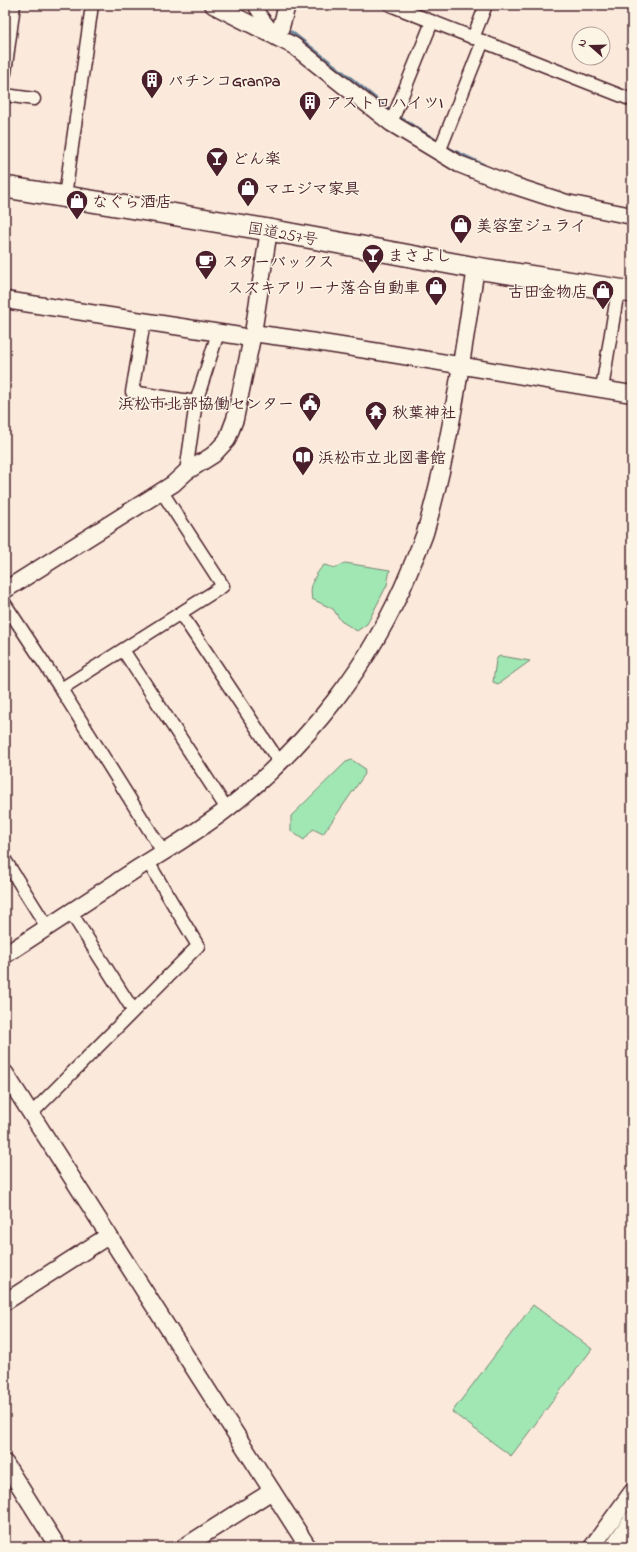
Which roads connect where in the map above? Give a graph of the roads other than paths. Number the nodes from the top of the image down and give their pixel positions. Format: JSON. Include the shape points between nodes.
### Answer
{"nodes":[{"id":1,"x":14,"y":5,"type":"edge"},
{"id":2,"x":92,"y":5,"type":"edge"},
{"id":3,"x":213,"y":5,"type":"edge"},
{"id":4,"x":254,"y":5,"type":"edge"},
{"id":5,"x":287,"y":5,"type":"edge"},
{"id":6,"x":390,"y":5,"type":"edge"},
{"id":7,"x":486,"y":5,"type":"edge"},
{"id":8,"x":405,"y":8,"type":"edge"},
{"id":9,"x":432,"y":22,"type":"junction"},
{"id":10,"x":278,"y":38,"type":"junction"},
{"id":11,"x":478,"y":39,"type":"junction"},
{"id":12,"x":5,"y":73,"type":"edge"},
{"id":13,"x":5,"y":95,"type":"edge"},
{"id":14,"x":34,"y":99,"type":"dead end"},
{"id":15,"x":632,"y":100,"type":"edge"},
{"id":16,"x":394,"y":117,"type":"junction"},
{"id":17,"x":441,"y":147,"type":"junction"},
{"id":18,"x":5,"y":187,"type":"edge"},
{"id":19,"x":65,"y":196,"type":"junction"},
{"id":20,"x":632,"y":216,"type":"edge"},
{"id":21,"x":269,"y":230,"type":"junction"},
{"id":22,"x":476,"y":268,"type":"junction"},
{"id":23,"x":625,"y":291,"type":"edge"},
{"id":24,"x":5,"y":300,"type":"edge"},
{"id":25,"x":144,"y":322,"type":"junction"},
{"id":26,"x":218,"y":334,"type":"junction"},
{"id":27,"x":252,"y":337,"type":"junction"},
{"id":28,"x":461,"y":366,"type":"junction"},
{"id":29,"x":602,"y":389,"type":"junction"},
{"id":30,"x":632,"y":394,"type":"edge"},
{"id":31,"x":196,"y":402,"type":"junction"},
{"id":32,"x":186,"y":472,"type":"junction"},
{"id":33,"x":162,"y":492,"type":"junction"},
{"id":34,"x":5,"y":590,"type":"edge"},
{"id":35,"x":5,"y":604,"type":"edge"},
{"id":36,"x":181,"y":614,"type":"junction"},
{"id":37,"x":123,"y":650,"type":"junction"},
{"id":38,"x":61,"y":690,"type":"junction"},
{"id":39,"x":280,"y":763,"type":"junction"},
{"id":40,"x":227,"y":809,"type":"junction"},
{"id":41,"x":163,"y":852,"type":"junction"},
{"id":42,"x":5,"y":860,"type":"edge"},
{"id":43,"x":148,"y":862,"type":"junction"},
{"id":44,"x":70,"y":911,"type":"junction"},
{"id":45,"x":47,"y":927,"type":"junction"},
{"id":46,"x":5,"y":955,"type":"edge"},
{"id":47,"x":133,"y":1010,"type":"junction"},
{"id":48,"x":5,"y":1073,"type":"edge"},
{"id":49,"x":31,"y":1114,"type":"junction"},
{"id":50,"x":108,"y":1236,"type":"junction"},
{"id":51,"x":7,"y":1296,"type":"edge"},
{"id":52,"x":5,"y":1463,"type":"edge"},
{"id":53,"x":272,"y":1491,"type":"junction"},
{"id":54,"x":632,"y":1492,"type":"edge"},
{"id":55,"x":632,"y":1519,"type":"edge"},
{"id":56,"x":58,"y":1547,"type":"edge"},
{"id":57,"x":184,"y":1547,"type":"edge"},
{"id":58,"x":308,"y":1547,"type":"edge"},
{"id":59,"x":592,"y":1547,"type":"edge"},
{"id":60,"x":613,"y":1547,"type":"edge"}],
"edges":[{"from":1,"to":12,"type":"street"},
{"from":2,"to":19,"type":"street"},
{"from":3,"to":10,"type":"street"},
{"from":4,"to":10,"type":"street"},
{"from":5,"to":10,"type":"street"},
{"from":6,"to":8,"type":"street"},
{"from":7,"to":11,"type":"street"},
{"from":8,"to":9,"type":"street"},
{"from":9,"to":11,"type":"street"},
{"from":9,"to":16,"type":"street"},
{"from":10,"to":16,"type":"street"},
{"from":11,"to":15,"type":"street"},
{"from":11,"to":17,"type":"street"},
{"from":13,"to":14,"type":"street"},
{"from":16,"to":17,"type":"street"},
{"from":17,"to":20,"type":"street","via":[[459,164],[512,185],[567,202]]},
{"from":18,"to":19,"type":"highway","name":"国道257号"},
{"from":19,"to":21,"type":"highway","name":"国道257号"},
{"from":21,"to":22,"type":"highway","name":"国道257号"},
{"from":21,"to":27,"type":"street"},
{"from":22,"to":23,"type":"highway","name":"国道257号"},
{"from":22,"to":28,"type":"street"},
{"from":23,"to":29,"type":"street"},
{"from":24,"to":25,"type":"street"},
{"from":25,"to":26,"type":"street"},
{"from":25,"to":31,"type":"street","via":[[132,392]]},
{"from":26,"to":27,"type":"street"},
{"from":26,"to":31,"type":"street"},
{"from":27,"to":28,"type":"street","via":[[324,343]]},
{"from":27,"to":32,"type":"street","via":[[235,419],[227,440],[213,455]]},
{"from":28,"to":29,"type":"street"},
{"from":28,"to":39,"type":"street","via":[[440,477],[424,535],[402,591],[358,668],[305,737]]},
{"from":29,"to":30,"type":"street"},
{"from":31,"to":32,"type":"street"},
{"from":32,"to":33,"type":"street"},
{"from":33,"to":34,"type":"street"},
{"from":33,"to":36,"type":"street","via":[[223,586]]},
{"from":35,"to":38,"type":"street"},
{"from":36,"to":37,"type":"street"},
{"from":36,"to":39,"type":"street"},
{"from":37,"to":38,"type":"street"},
{"from":37,"to":40,"type":"street"},
{"from":38,"to":41,"type":"street"},
{"from":39,"to":40,"type":"street"},
{"from":40,"to":41,"type":"street"},
{"from":41,"to":43,"type":"street"},
{"from":42,"to":45,"type":"street"},
{"from":43,"to":44,"type":"street"},
{"from":43,"to":47,"type":"street","via":[[198,946]]},
{"from":44,"to":45,"type":"street"},
{"from":44,"to":47,"type":"street"},
{"from":45,"to":46,"type":"street"},
{"from":47,"to":49,"type":"street"},
{"from":48,"to":49,"type":"street"},
{"from":49,"to":50,"type":"street"},
{"from":50,"to":51,"type":"street"},
{"from":50,"to":53,"type":"street"},
{"from":52,"to":56,"type":"street"},
{"from":53,"to":57,"type":"street"},
{"from":53,"to":58,"type":"street"},
{"from":54,"to":59,"type":"street"},
{"from":55,"to":60,"type":"street"}]}
